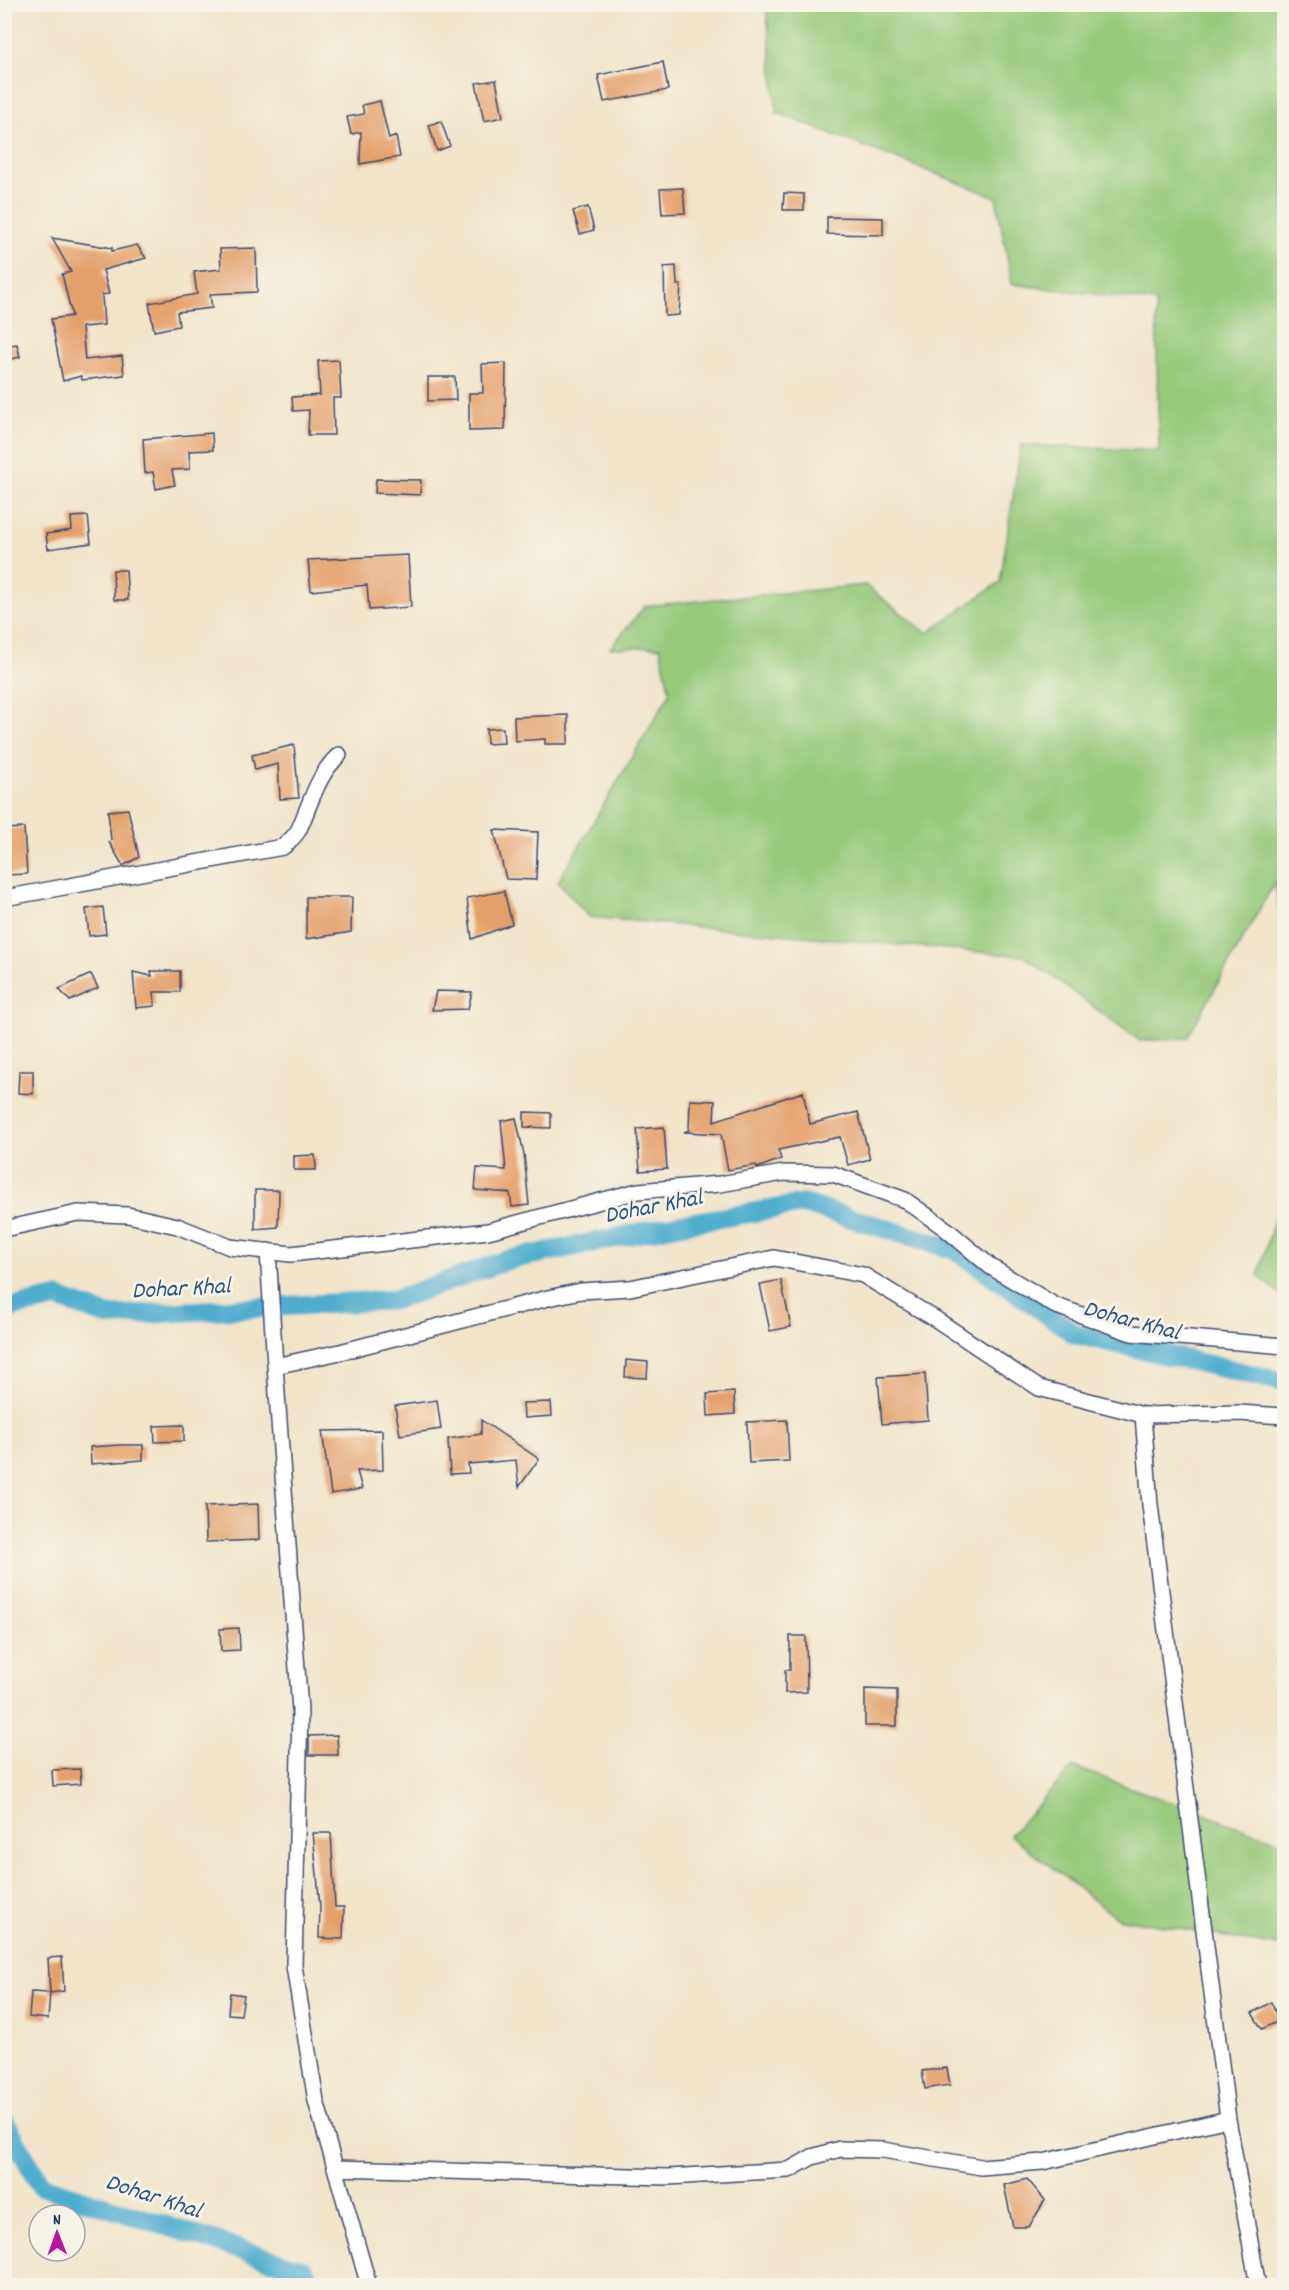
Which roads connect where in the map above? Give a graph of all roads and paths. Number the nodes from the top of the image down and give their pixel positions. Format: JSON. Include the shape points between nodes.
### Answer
{"nodes":[{"id":1,"x":339,"y":755,"type":"dead end"},
{"id":2,"x":4,"y":898,"type":"edge"},
{"id":3,"x":4,"y":1229,"type":"edge"},
{"id":4,"x":268,"y":1251,"type":"junction"},
{"id":5,"x":1284,"y":1346,"type":"edge"},
{"id":6,"x":275,"y":1366,"type":"junction"},
{"id":7,"x":1143,"y":1415,"type":"junction"},
{"id":8,"x":1284,"y":1416,"type":"edge"},
{"id":9,"x":1228,"y":2120,"type":"junction"},
{"id":10,"x":336,"y":2168,"type":"junction"},
{"id":11,"x":369,"y":2286,"type":"edge"},
{"id":12,"x":1258,"y":2286,"type":"edge"}],
"edges":[{"from":1,"to":2,"type":"street","via":[[327,766],[299,831],[283,847]]},
{"from":3,"to":4,"type":"street","via":[[78,1213],[128,1215],[177,1226],[230,1247]]},
{"from":4,"to":5,"type":"street","via":[[291,1254],[488,1231],[638,1191],[720,1184],[784,1173],[833,1174],[905,1200],[991,1267],[1054,1305],[1131,1333]]},
{"from":4,"to":6,"type":"street"},
{"from":6,"to":7,"type":"street","via":[[548,1298],[630,1288],[774,1258],[863,1275],[1039,1388]]},
{"from":6,"to":10,"type":"street","via":[[300,1710],[294,1966],[316,2101]]},
{"from":7,"to":8,"type":"street"},
{"from":7,"to":9,"type":"street","via":[[1150,1505]]},
{"from":9,"to":10,"type":"street","via":[[1043,2162],[981,2167],[883,2150],[840,2149],[812,2157],[789,2170],[668,2177]]},
{"from":9,"to":12,"type":"street"},
{"from":10,"to":11,"type":"street"}]}
